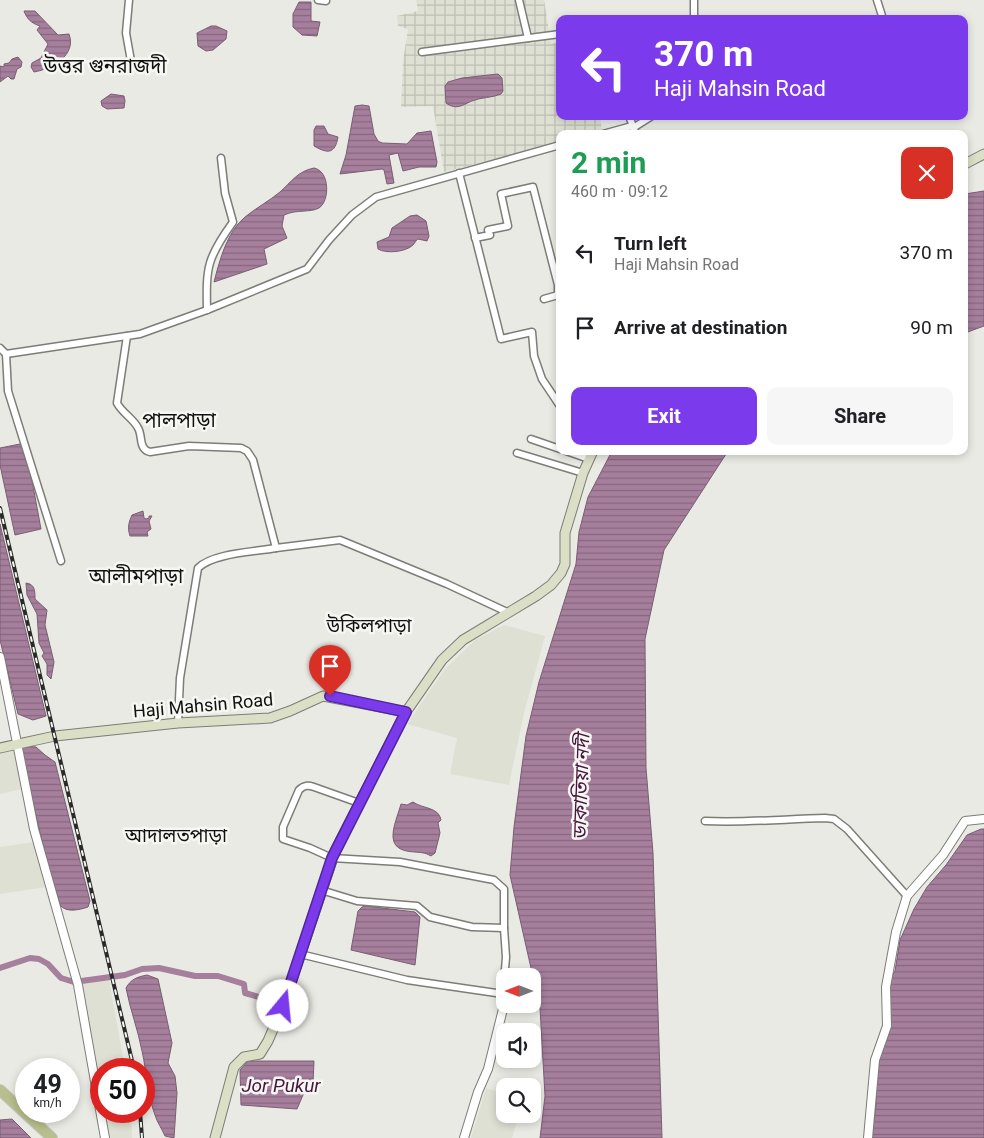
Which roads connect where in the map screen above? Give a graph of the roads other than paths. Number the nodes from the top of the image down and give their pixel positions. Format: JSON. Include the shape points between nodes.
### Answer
{"nodes":[{"id":1,"x":129,"y":0,"type":"edge"},
{"id":2,"x":318,"y":0,"type":"edge"},
{"id":3,"x":519,"y":0,"type":"edge"},
{"id":4,"x":694,"y":0,"type":"edge"},
{"id":5,"x":877,"y":0,"type":"edge"},
{"id":6,"x":326,"y":1,"type":"edge"},
{"id":7,"x":694,"y":15,"type":"edge"},
{"id":8,"x":882,"y":15,"type":"edge"},
{"id":9,"x":556,"y":34,"type":"edge"},
{"id":10,"x":528,"y":38,"type":"junction"},
{"id":11,"x":422,"y":52,"type":"dead end"},
{"id":12,"x":131,"y":61,"type":"dead end"},
{"id":13,"x":646,"y":120,"type":"edge"},
{"id":14,"x":634,"y":129,"type":"edge"},
{"id":15,"x":556,"y":146,"type":"edge"},
{"id":16,"x":984,"y":154,"type":"edge"},
{"id":17,"x":221,"y":158,"type":"dead end"},
{"id":18,"x":968,"y":162,"type":"edge"},
{"id":19,"x":459,"y":172,"type":"junction"},
{"id":20,"x":475,"y":238,"type":"junction"},
{"id":21,"x":556,"y":277,"type":"edge"},
{"id":22,"x":556,"y":296,"type":"edge"},
{"id":23,"x":544,"y":299,"type":"dead end"},
{"id":24,"x":207,"y":310,"type":"junction"},
{"id":25,"x":128,"y":336,"type":"junction"},
{"id":26,"x":0,"y":348,"type":"edge"},
{"id":27,"x":6,"y":354,"type":"junction"},
{"id":28,"x":556,"y":400,"type":"edge"},
{"id":29,"x":531,"y":439,"type":"dead end"},
{"id":30,"x":556,"y":448,"type":"edge"},
{"id":31,"x":517,"y":454,"type":"dead end"},
{"id":32,"x":591,"y":455,"type":"edge"},
{"id":33,"x":583,"y":474,"type":"junction"},
{"id":34,"x":276,"y":548,"type":"junction"},
{"id":35,"x":61,"y":561,"type":"dead end"},
{"id":36,"x":507,"y":612,"type":"junction"},
{"id":37,"x":0,"y":657,"type":"edge"},
{"id":38,"x":406,"y":712,"type":"junction"},
{"id":39,"x":178,"y":724,"type":"junction"},
{"id":40,"x":18,"y":744,"type":"junction"},
{"id":41,"x":0,"y":748,"type":"edge"},
{"id":42,"x":359,"y":803,"type":"junction"},
{"id":43,"x":984,"y":819,"type":"edge"},
{"id":44,"x":705,"y":821,"type":"dead end"},
{"id":45,"x":332,"y":858,"type":"junction"},
{"id":46,"x":321,"y":890,"type":"junction"},
{"id":47,"x":907,"y":896,"type":"junction"},
{"id":48,"x":504,"y":928,"type":"junction"},
{"id":49,"x":300,"y":954,"type":"junction"},
{"id":50,"x":505,"y":968,"type":"edge"},
{"id":51,"x":496,"y":993,"type":"edge"},
{"id":52,"x":502,"y":1013,"type":"edge"},
{"id":53,"x":0,"y":1090,"type":"edge"},
{"id":54,"x":52,"y":1138,"type":"edge"},
{"id":55,"x":105,"y":1138,"type":"edge"},
{"id":56,"x":215,"y":1138,"type":"edge"},
{"id":57,"x":464,"y":1138,"type":"edge"},
{"id":58,"x":868,"y":1138,"type":"edge"}],
"edges":[{"from":1,"to":12,"type":"street","via":[[126,33]]},
{"from":2,"to":6,"type":"street"},
{"from":3,"to":10,"type":"street"},
{"from":4,"to":7,"type":"street"},
{"from":5,"to":8,"type":"street"},
{"from":9,"to":10,"type":"street"},
{"from":10,"to":11,"type":"street"},
{"from":13,"to":14,"type":"street"},
{"from":15,"to":19,"type":"street"},
{"from":16,"to":18,"type":"main road"},
{"from":17,"to":24,"type":"street","via":[[225,193],[233,222],[212,253],[207,272]]},
{"from":19,"to":20,"type":"street"},
{"from":19,"to":24,"type":"street","via":[[376,197],[352,215],[306,269]]},
{"from":20,"to":21,"type":"street","via":[[490,235],[488,230],[508,226],[501,194],[533,187]]},
{"from":20,"to":28,"type":"street","via":[[501,339],[532,332],[534,356],[542,379]]},
{"from":22,"to":23,"type":"street"},
{"from":24,"to":25,"type":"street"},
{"from":25,"to":27,"type":"street"},
{"from":25,"to":34,"type":"street","via":[[116,399],[119,407],[137,426],[143,447],[150,452],[189,446],[247,451],[253,460]]},
{"from":26,"to":27,"type":"street"},
{"from":27,"to":35,"type":"street","via":[[8,391]]},
{"from":29,"to":30,"type":"street"},
{"from":31,"to":33,"type":"street"},
{"from":32,"to":33,"type":"main road"},
{"from":33,"to":36,"type":"main road","via":[[565,533],[565,564],[561,573],[536,596]]},
{"from":34,"to":36,"type":"street","via":[[340,540]]},
{"from":34,"to":39,"type":"street","via":[[218,558],[204,562],[198,568],[180,678]]},
{"from":36,"to":38,"type":"main road","via":[[453,648]]},
{"from":37,"to":40,"type":"street"},
{"from":38,"to":39,"type":"main road","name":"Haji Mahsin Road","via":[[323,696],[270,718]]},
{"from":38,"to":42,"type":"main road"},
{"from":39,"to":40,"type":"main road","name":"Haji Mahsin Road","via":[[55,736]]},
{"from":40,"to":41,"type":"main road","name":"Haji Mahsin Road"},
{"from":40,"to":55,"type":"street","via":[[34,829],[78,985]]},
{"from":42,"to":45,"type":"main road"},
{"from":42,"to":45,"type":"street","via":[[308,786],[299,790],[283,827],[283,839]]},
{"from":43,"to":47,"type":"street","via":[[965,820],[943,855]]},
{"from":44,"to":47,"type":"street","via":[[834,819],[847,829]]},
{"from":45,"to":46,"type":"main road"},
{"from":45,"to":48,"type":"street","via":[[400,862],[494,880],[504,889]]},
{"from":46,"to":48,"type":"street","via":[[357,901],[418,906],[430,917],[472,927]]},
{"from":46,"to":49,"type":"main road"},
{"from":47,"to":58,"type":"street","via":[[896,932],[886,987],[887,1026],[875,1060]]},
{"from":48,"to":50,"type":"street"},
{"from":49,"to":51,"type":"street","via":[[408,980]]},
{"from":49,"to":56,"type":"main road","via":[[265,1048],[260,1054],[244,1058],[234,1067]]},
{"from":52,"to":57,"type":"street","via":[[488,1069]]},
{"from":53,"to":54,"type":"main road"}]}
